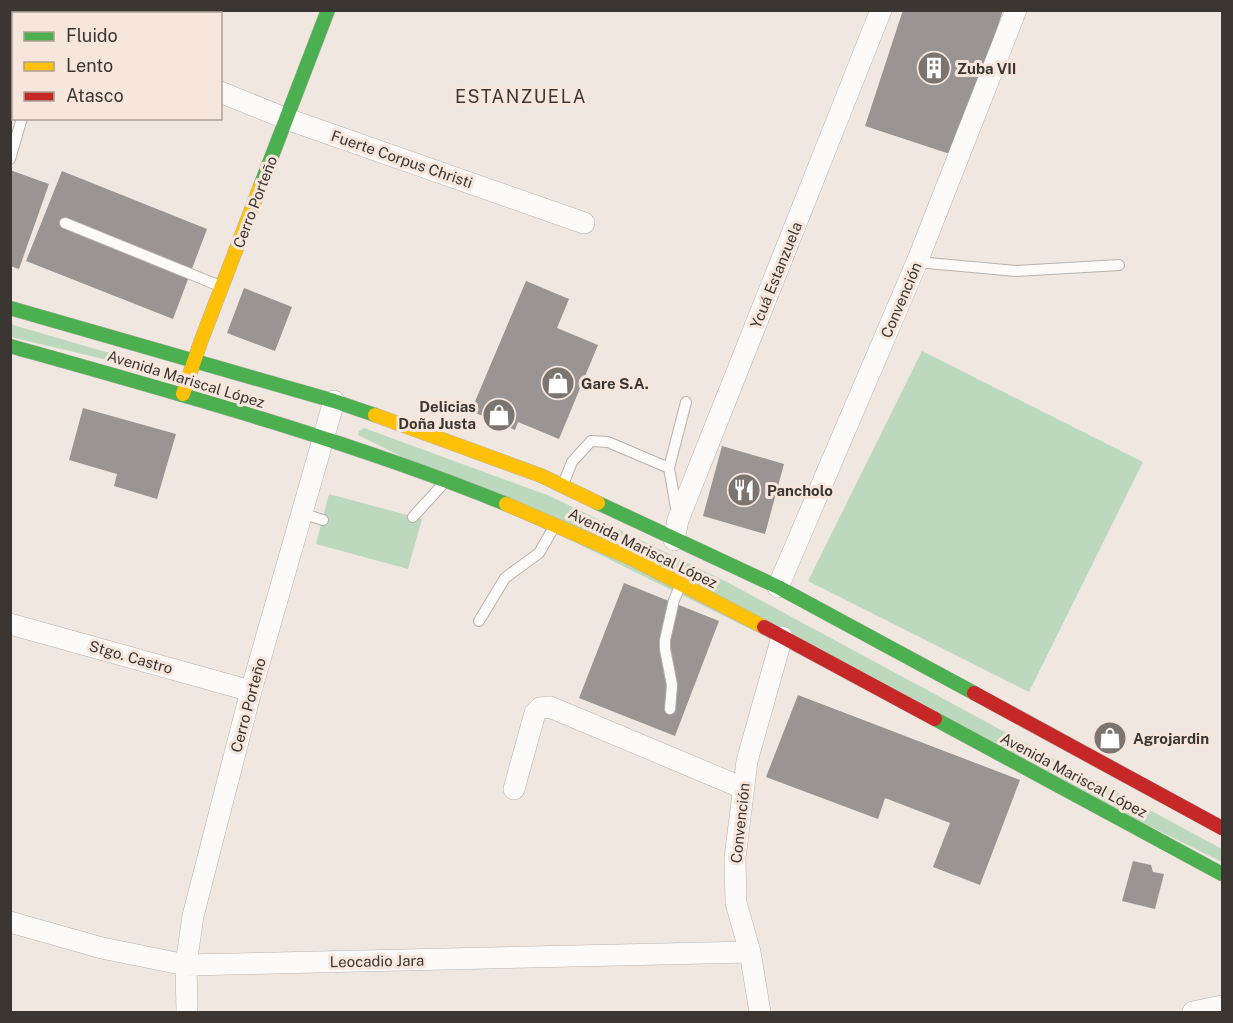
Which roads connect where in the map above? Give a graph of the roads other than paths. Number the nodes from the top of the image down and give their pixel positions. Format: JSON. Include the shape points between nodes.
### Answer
{"nodes":[{"id":1,"x":328,"y":10,"type":"edge"},
{"id":2,"x":881,"y":10,"type":"edge"},
{"id":3,"x":1016,"y":10,"type":"edge"},
{"id":4,"x":222,"y":93,"type":"edge"},
{"id":5,"x":287,"y":119,"type":"junction"},
{"id":6,"x":21,"y":120,"type":"edge"},
{"id":7,"x":10,"y":159,"type":"edge"},
{"id":8,"x":64,"y":223,"type":"dead end"},
{"id":9,"x":584,"y":223,"type":"dead end"},
{"id":10,"x":917,"y":262,"type":"junction"},
{"id":11,"x":1119,"y":265,"type":"dead end"},
{"id":12,"x":222,"y":286,"type":"junction"},
{"id":13,"x":10,"y":308,"type":"edge"},
{"id":14,"x":10,"y":346,"type":"edge"},
{"id":15,"x":194,"y":360,"type":"junction"},
{"id":16,"x":183,"y":394,"type":"junction"},
{"id":17,"x":334,"y":401,"type":"junction"},
{"id":18,"x":686,"y":402,"type":"dead end"},
{"id":19,"x":322,"y":438,"type":"junction"},
{"id":20,"x":669,"y":468,"type":"junction"},
{"id":21,"x":445,"y":482,"type":"junction"},
{"id":22,"x":563,"y":485,"type":"junction"},
{"id":23,"x":301,"y":513,"type":"junction"},
{"id":24,"x":413,"y":517,"type":"dead end"},
{"id":25,"x":322,"y":520,"type":"dead end"},
{"id":26,"x":555,"y":525,"type":"junction"},
{"id":27,"x":676,"y":530,"type":"junction"},
{"id":28,"x":681,"y":583,"type":"junction"},
{"id":29,"x":778,"y":587,"type":"junction"},
{"id":30,"x":479,"y":621,"type":"dead end"},
{"id":31,"x":10,"y":624,"type":"edge"},
{"id":32,"x":782,"y":637,"type":"junction"},
{"id":33,"x":251,"y":691,"type":"junction"},
{"id":34,"x":670,"y":709,"type":"dead end"},
{"id":35,"x":743,"y":788,"type":"junction"},
{"id":36,"x":514,"y":789,"type":"dead end"},
{"id":37,"x":1222,"y":828,"type":"edge"},
{"id":38,"x":1222,"y":874,"type":"edge"},
{"id":39,"x":10,"y":922,"type":"edge"},
{"id":40,"x":750,"y":952,"type":"junction"},
{"id":41,"x":186,"y":965,"type":"junction"},
{"id":42,"x":1222,"y":1006,"type":"edge"},
{"id":43,"x":187,"y":1012,"type":"edge"},
{"id":44,"x":760,"y":1012,"type":"edge"},
{"id":45,"x":1193,"y":1012,"type":"edge"}],
"edges":[{"from":1,"to":5,"type":"main road","name":"Cerro Porteño"},
{"from":2,"to":27,"type":"street","name":"Ycuá Estanzuela"},
{"from":3,"to":10,"type":"street","name":"Convención"},
{"from":4,"to":5,"type":"street","name":"Fuerte Corpus Christi"},
{"from":5,"to":9,"type":"street","name":"Fuerte Corpus Christi"},
{"from":5,"to":12,"type":"main road","name":"Cerro Porteño"},
{"from":6,"to":7,"type":"lane"},
{"from":8,"to":12,"type":"lane"},
{"from":10,"to":11,"type":"lane","via":[[1016,271]]},
{"from":10,"to":29,"type":"street","name":"Convención"},
{"from":12,"to":15,"type":"main road","name":"Cerro Porteño"},
{"from":13,"to":15,"type":"main road","name":"Avenida Mariscal López"},
{"from":14,"to":16,"type":"main road","name":"Avenida Mariscal López"},
{"from":15,"to":16,"type":"main road","name":"Cerro Porteño"},
{"from":15,"to":17,"type":"main road","name":"Avenida Mariscal López"},
{"from":16,"to":19,"type":"main road","name":"Avenida Mariscal López"},
{"from":17,"to":19,"type":"street","name":"Cerro Porteño"},
{"from":17,"to":22,"type":"main road","name":"Avenida Mariscal López"},
{"from":18,"to":20,"type":"lane"},
{"from":19,"to":21,"type":"main road","name":"Avenida Mariscal López"},
{"from":19,"to":23,"type":"street","name":"Cerro Porteño"},
{"from":20,"to":22,"type":"lane","via":[[608,442],[591,441],[572,462]]},
{"from":20,"to":27,"type":"lane"},
{"from":21,"to":24,"type":"lane"},
{"from":21,"to":26,"type":"main road","name":"Avenida Mariscal López"},
{"from":22,"to":27,"type":"main road","name":"Avenida Mariscal López"},
{"from":23,"to":25,"type":"lane"},
{"from":23,"to":33,"type":"street","name":"Cerro Porteño"},
{"from":26,"to":28,"type":"main road","name":"Avenida Mariscal López"},
{"from":26,"to":30,"type":"lane","via":[[539,553],[505,578]]},
{"from":27,"to":29,"type":"main road","name":"Avenida Mariscal López"},
{"from":28,"to":32,"type":"main road","name":"Avenida Mariscal López"},
{"from":28,"to":34,"type":"lane","via":[[664,649],[672,685]]},
{"from":29,"to":37,"type":"main road","name":"Avenida Mariscal López"},
{"from":31,"to":33,"type":"street","name":"Stgo. Castro"},
{"from":32,"to":35,"type":"street","name":"Convención"},
{"from":32,"to":38,"type":"main road","name":"Avenida Mariscal López"},
{"from":33,"to":41,"type":"street","name":"Cerro Porteño","via":[[193,916]]},
{"from":35,"to":36,"type":"street","via":[[550,707],[535,712]]},
{"from":35,"to":40,"type":"street","name":"Convención","via":[[735,858],[736,903]]},
{"from":39,"to":41,"type":"street","name":"Leocadio Jara","via":[[102,948]]},
{"from":40,"to":41,"type":"street","name":"Leocadio Jara"},
{"from":40,"to":44,"type":"street","name":"Convención"},
{"from":41,"to":43,"type":"street","name":"Cerro Porteño"},
{"from":42,"to":45,"type":"street"}]}
